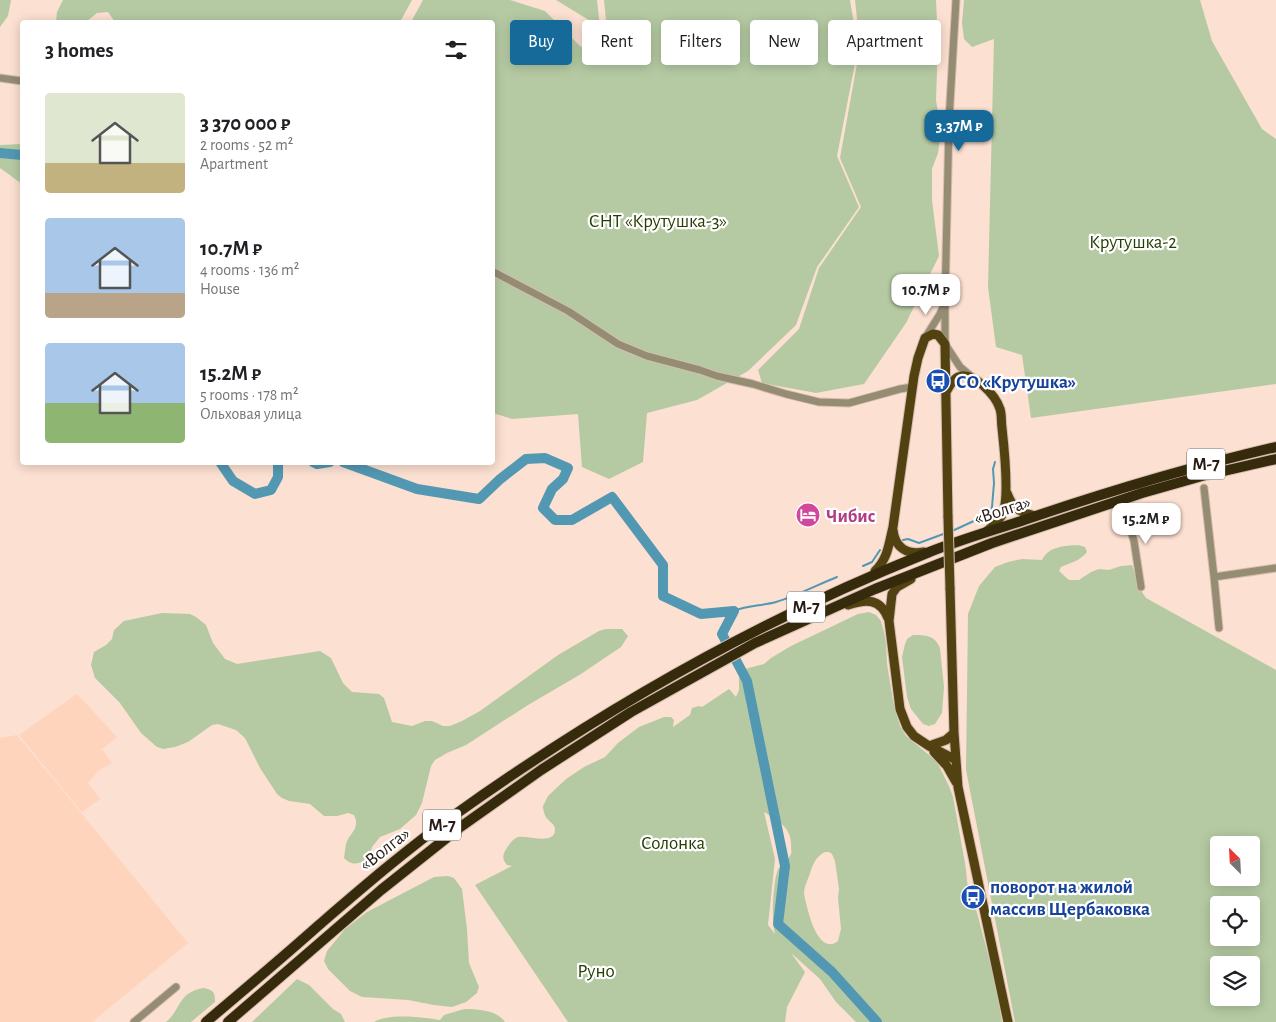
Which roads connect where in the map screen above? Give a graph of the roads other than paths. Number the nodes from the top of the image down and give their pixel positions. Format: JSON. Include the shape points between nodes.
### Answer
{"nodes":[{"id":1,"x":956,"y":0,"type":"edge"},
{"id":2,"x":0,"y":78,"type":"edge"},
{"id":3,"x":20,"y":81,"type":"edge"},
{"id":4,"x":495,"y":273,"type":"edge"},
{"id":5,"x":945,"y":302,"type":"junction"},
{"id":6,"x":925,"y":338,"type":"junction"},
{"id":7,"x":945,"y":344,"type":"junction"},
{"id":8,"x":972,"y":378,"type":"junction"},
{"id":9,"x":913,"y":387,"type":"junction"},
{"id":10,"x":946,"y":392,"type":"junction"},
{"id":11,"x":1276,"y":447,"type":"edge"},
{"id":12,"x":1276,"y":459,"type":"edge"},
{"id":13,"x":1204,"y":488,"type":"dead end"},
{"id":14,"x":1006,"y":491,"type":"junction"},
{"id":15,"x":1124,"y":509,"type":"dead end"},
{"id":16,"x":1034,"y":516,"type":"junction"},
{"id":17,"x":893,"y":527,"type":"junction"},
{"id":18,"x":984,"y":533,"type":"junction"},
{"id":19,"x":925,"y":552,"type":"junction"},
{"id":20,"x":934,"y":565,"type":"junction"},
{"id":21,"x":1276,"y":568,"type":"edge"},
{"id":22,"x":875,"y":571,"type":"junction"},
{"id":23,"x":1214,"y":577,"type":"junction"},
{"id":24,"x":849,"y":587,"type":"junction"},
{"id":25,"x":1141,"y":587,"type":"dead end"},
{"id":26,"x":826,"y":612,"type":"junction"},
{"id":27,"x":889,"y":621,"type":"junction"},
{"id":28,"x":1219,"y":628,"type":"dead end"},
{"id":29,"x":954,"y":733,"type":"junction"},
{"id":30,"x":929,"y":746,"type":"junction"},
{"id":31,"x":956,"y":760,"type":"junction"},
{"id":32,"x":958,"y":787,"type":"junction"},
{"id":33,"x":176,"y":987,"type":"dead end"},
{"id":34,"x":134,"y":1022,"type":"edge"},
{"id":35,"x":206,"y":1022,"type":"edge"},
{"id":36,"x":228,"y":1022,"type":"edge"},
{"id":37,"x":1008,"y":1022,"type":"edge"}],
"edges":[{"from":1,"to":5,"type":"street","via":[[949,121]]},
{"from":2,"to":3,"type":"street"},
{"from":4,"to":9,"type":"street","via":[[568,312],[618,344],[647,356],[718,376],[819,402],[849,403]]},
{"from":5,"to":6,"type":"street"},
{"from":5,"to":7,"type":"street"},
{"from":6,"to":7,"type":"main road","via":[[938,335]]},
{"from":6,"to":9,"type":"main road"},
{"from":7,"to":8,"type":"street","via":[[960,367]]},
{"from":7,"to":10,"type":"main road"},
{"from":8,"to":10,"type":"main road","via":[[957,377]]},
{"from":8,"to":14,"type":"main road","via":[[989,391],[1000,409]]},
{"from":9,"to":17,"type":"main road"},
{"from":10,"to":29,"type":"main road","bridge":true},
{"from":11,"to":16,"type":"highway","name":"«Волга»","number":"М-7","via":[[1137,483]]},
{"from":12,"to":20,"type":"highway","name":"«Волга»","number":"М-7","via":[[1121,499]]},
{"from":13,"to":23,"type":"street"},
{"from":14,"to":16,"type":"main road","via":[[1014,507]]},
{"from":14,"to":18,"type":"main road","via":[[1001,517]]},
{"from":15,"to":25,"type":"street","via":[[1134,541]]},
{"from":16,"to":18,"type":"highway","name":"«Волга»","number":"М-7"},
{"from":17,"to":19,"type":"main road","via":[[900,547],[909,553]]},
{"from":17,"to":22,"type":"main road","via":[[884,560]]},
{"from":18,"to":19,"type":"highway","name":"«Волга»","number":"М-7"},
{"from":19,"to":22,"type":"main road"},
{"from":19,"to":24,"type":"highway","name":"«Волга»","number":"М-7"},
{"from":20,"to":26,"type":"highway","name":"«Волга»","number":"М-7"},
{"from":20,"to":27,"type":"main road","via":[[897,587],[892,594]]},
{"from":21,"to":23,"type":"street"},
{"from":22,"to":24,"type":"main road"},
{"from":23,"to":28,"type":"street"},
{"from":24,"to":35,"type":"highway","name":"«Волга»","number":"М-7","via":[[701,660],[534,760],[372,879]]},
{"from":26,"to":27,"type":"main road","via":[[871,601],[884,609]]},
{"from":26,"to":36,"type":"highway","name":"«Волга»","number":"М-7","via":[[755,643],[706,670],[631,712],[541,770],[459,828],[381,890]]},
{"from":27,"to":30,"type":"main road","via":[[902,716],[910,731]]},
{"from":29,"to":30,"type":"main road","via":[[946,740]]},
{"from":29,"to":31,"type":"main road"},
{"from":30,"to":31,"type":"main road"},
{"from":30,"to":32,"type":"main road","via":[[947,766]]},
{"from":31,"to":32,"type":"main road"},
{"from":32,"to":37,"type":"main road"},
{"from":33,"to":34,"type":"street"}]}
